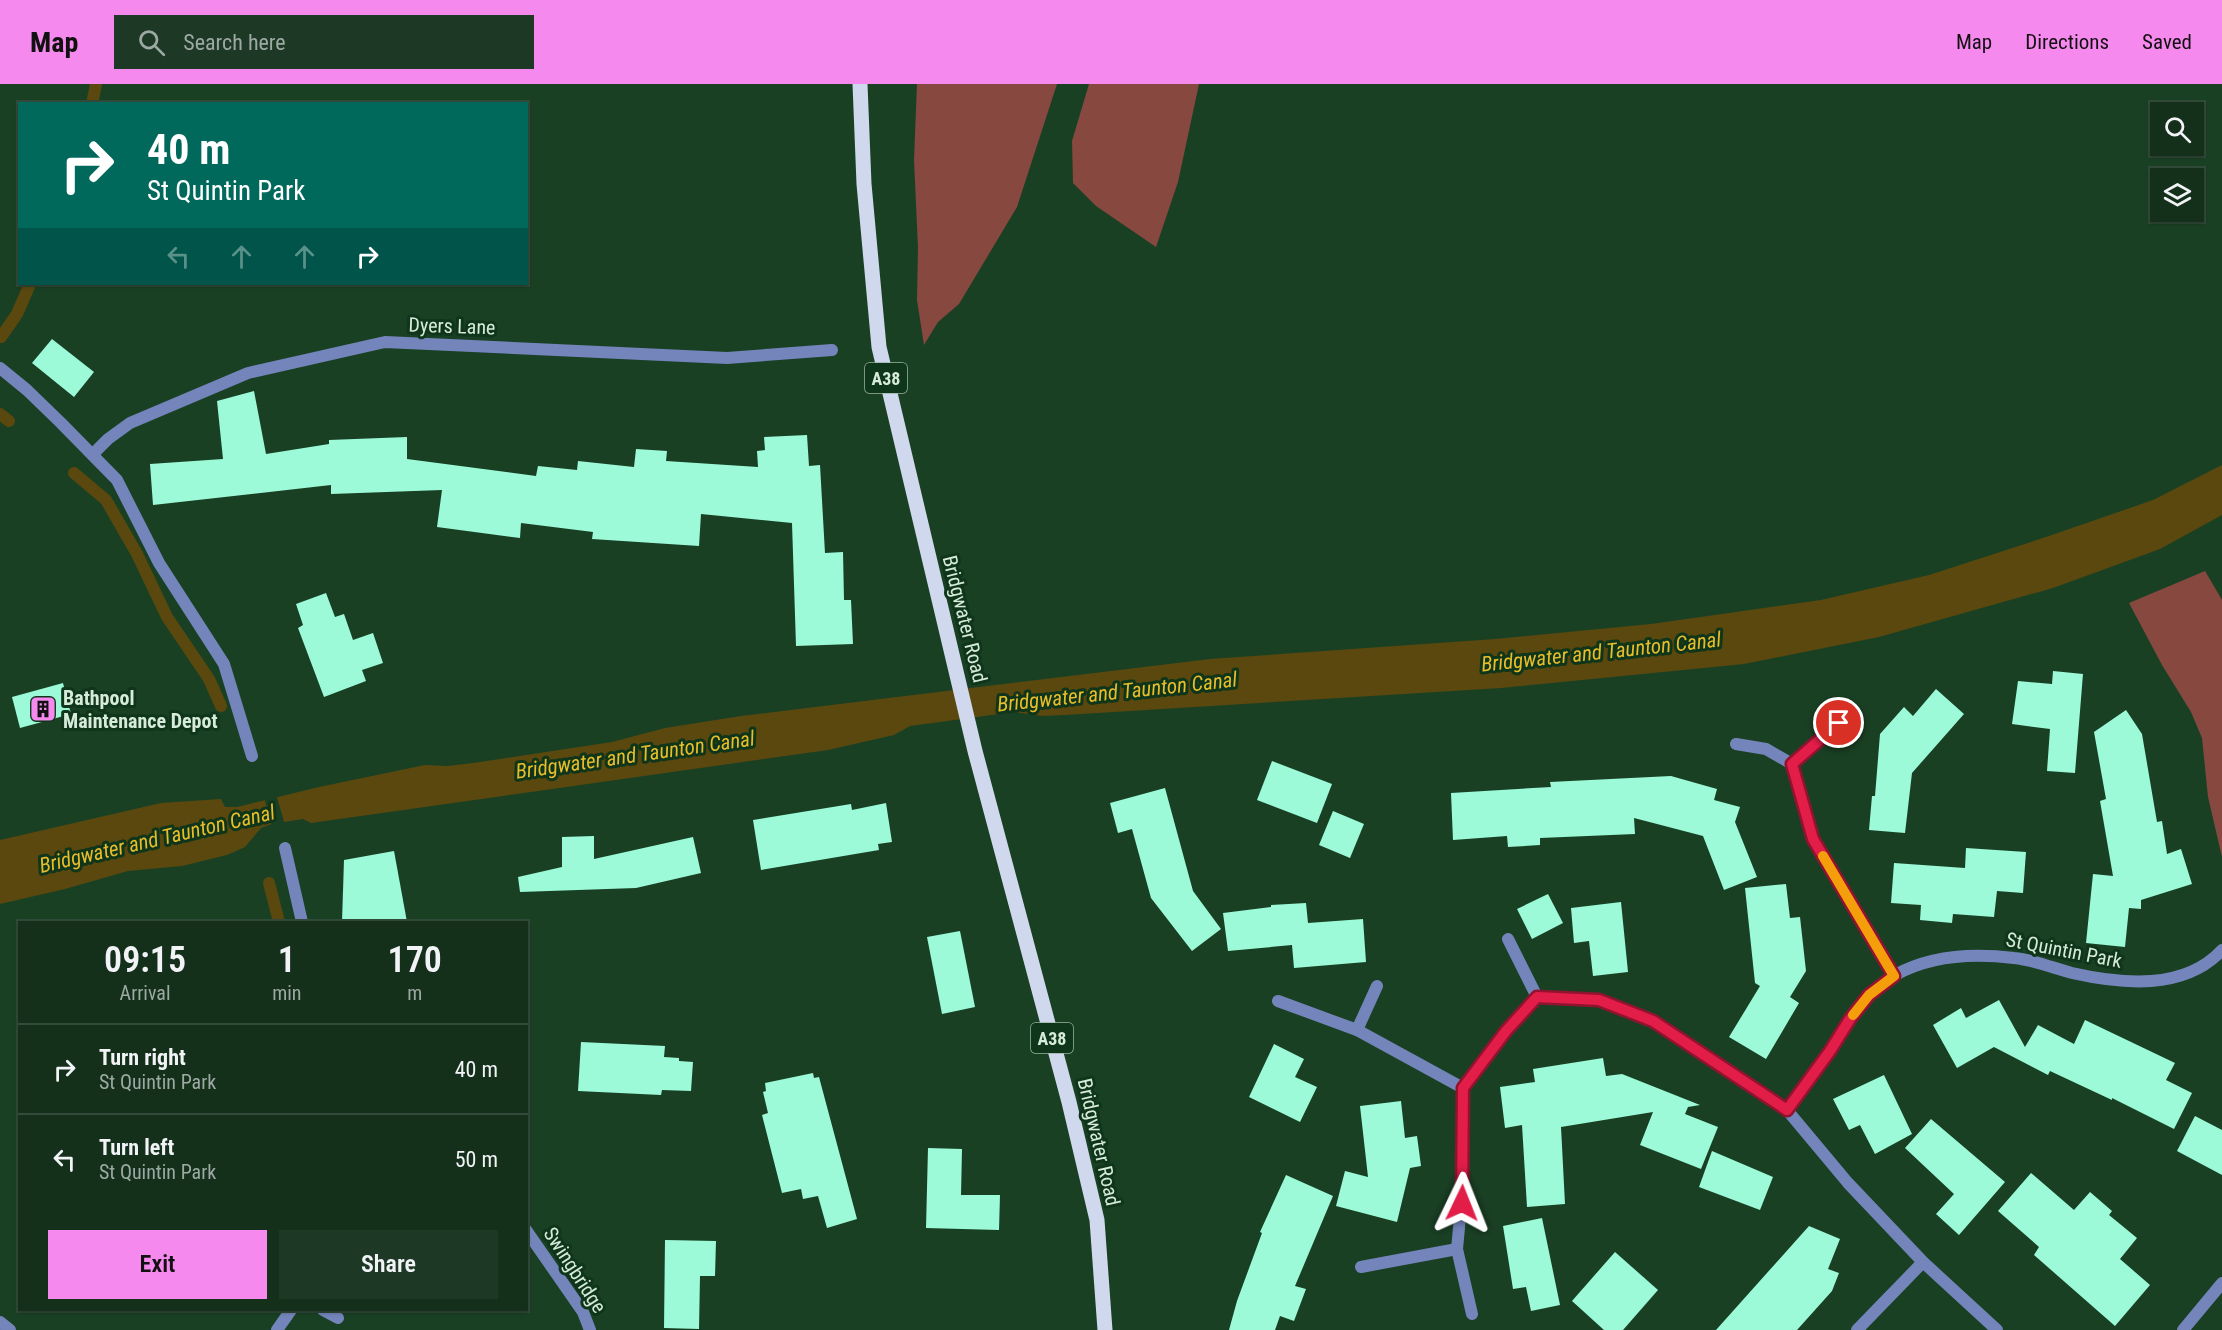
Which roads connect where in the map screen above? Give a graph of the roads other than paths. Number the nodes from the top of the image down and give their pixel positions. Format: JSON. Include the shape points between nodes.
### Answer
{"nodes":[{"id":1,"x":861,"y":85,"type":"edge"},
{"id":2,"x":832,"y":350,"type":"dead end"},
{"id":3,"x":0,"y":368,"type":"edge"},
{"id":4,"x":94,"y":453,"type":"junction"},
{"id":5,"x":1839,"y":723,"type":"dead end"},
{"id":6,"x":1736,"y":744,"type":"dead end"},
{"id":7,"x":252,"y":756,"type":"dead end"},
{"id":8,"x":1792,"y":764,"type":"junction"},
{"id":9,"x":285,"y":848,"type":"dead end"},
{"id":10,"x":302,"y":921,"type":"edge"},
{"id":11,"x":1508,"y":939,"type":"dead end"},
{"id":12,"x":2222,"y":950,"type":"edge"},
{"id":13,"x":1894,"y":976,"type":"junction"},
{"id":14,"x":1377,"y":986,"type":"dead end"},
{"id":15,"x":1537,"y":997,"type":"junction"},
{"id":16,"x":1278,"y":1001,"type":"dead end"},
{"id":17,"x":1357,"y":1030,"type":"junction"},
{"id":18,"x":1463,"y":1088,"type":"junction"},
{"id":19,"x":1787,"y":1110,"type":"junction"},
{"id":20,"x":528,"y":1233,"type":"edge"},
{"id":21,"x":1457,"y":1249,"type":"junction"},
{"id":22,"x":1923,"y":1262,"type":"junction"},
{"id":23,"x":1361,"y":1267,"type":"dead end"},
{"id":24,"x":2222,"y":1283,"type":"edge"},
{"id":25,"x":290,"y":1311,"type":"edge"},
{"id":26,"x":325,"y":1311,"type":"edge"},
{"id":27,"x":1472,"y":1314,"type":"dead end"},
{"id":28,"x":338,"y":1318,"type":"dead end"},
{"id":29,"x":0,"y":1322,"type":"edge"},
{"id":30,"x":10,"y":1330,"type":"edge"},
{"id":31,"x":277,"y":1330,"type":"edge"},
{"id":32,"x":590,"y":1330,"type":"edge"},
{"id":33,"x":1105,"y":1330,"type":"edge"},
{"id":34,"x":1857,"y":1330,"type":"edge"},
{"id":35,"x":1997,"y":1330,"type":"edge"},
{"id":36,"x":2183,"y":1330,"type":"edge"}],
"edges":[{"from":1,"to":33,"type":"main road","name":"Bridgwater Road","number":"A38","via":[[864,184],[879,347],[975,751],[1069,1102],[1096,1220]]},
{"from":2,"to":4,"type":"street","name":"Dyers Lane","via":[[727,358],[386,342],[248,373],[130,423]]},
{"from":3,"to":4,"type":"street"},
{"from":4,"to":7,"type":"street","via":[[117,480],[159,563],[224,664]]},
{"from":5,"to":8,"type":"street"},
{"from":6,"to":8,"type":"street","via":[[1766,748]]},
{"from":8,"to":13,"type":"street","via":[[1813,839]]},
{"from":9,"to":10,"type":"street"},
{"from":11,"to":15,"type":"street"},
{"from":12,"to":13,"type":"street","name":"St Quintin Park","via":[[2184,975],[2149,982],[2116,982],[2016,958],[1967,954],[1928,961]]},
{"from":13,"to":19,"type":"street","name":"St Quintin Park","via":[[1869,995]]},
{"from":14,"to":17,"type":"street"},
{"from":15,"to":18,"type":"street"},
{"from":15,"to":19,"type":"street","via":[[1599,1000],[1653,1021]]},
{"from":16,"to":17,"type":"street"},
{"from":17,"to":18,"type":"street"},
{"from":18,"to":21,"type":"street","via":[[1463,1185]]},
{"from":19,"to":22,"type":"street","via":[[1848,1183]]},
{"from":20,"to":32,"type":"street","name":"Swingbridge","via":[[583,1312]]},
{"from":21,"to":23,"type":"street"},
{"from":21,"to":27,"type":"street"},
{"from":22,"to":34,"type":"street"},
{"from":22,"to":35,"type":"street"},
{"from":24,"to":36,"type":"street"},
{"from":25,"to":31,"type":"street"},
{"from":26,"to":28,"type":"street"},
{"from":29,"to":30,"type":"street"}]}
